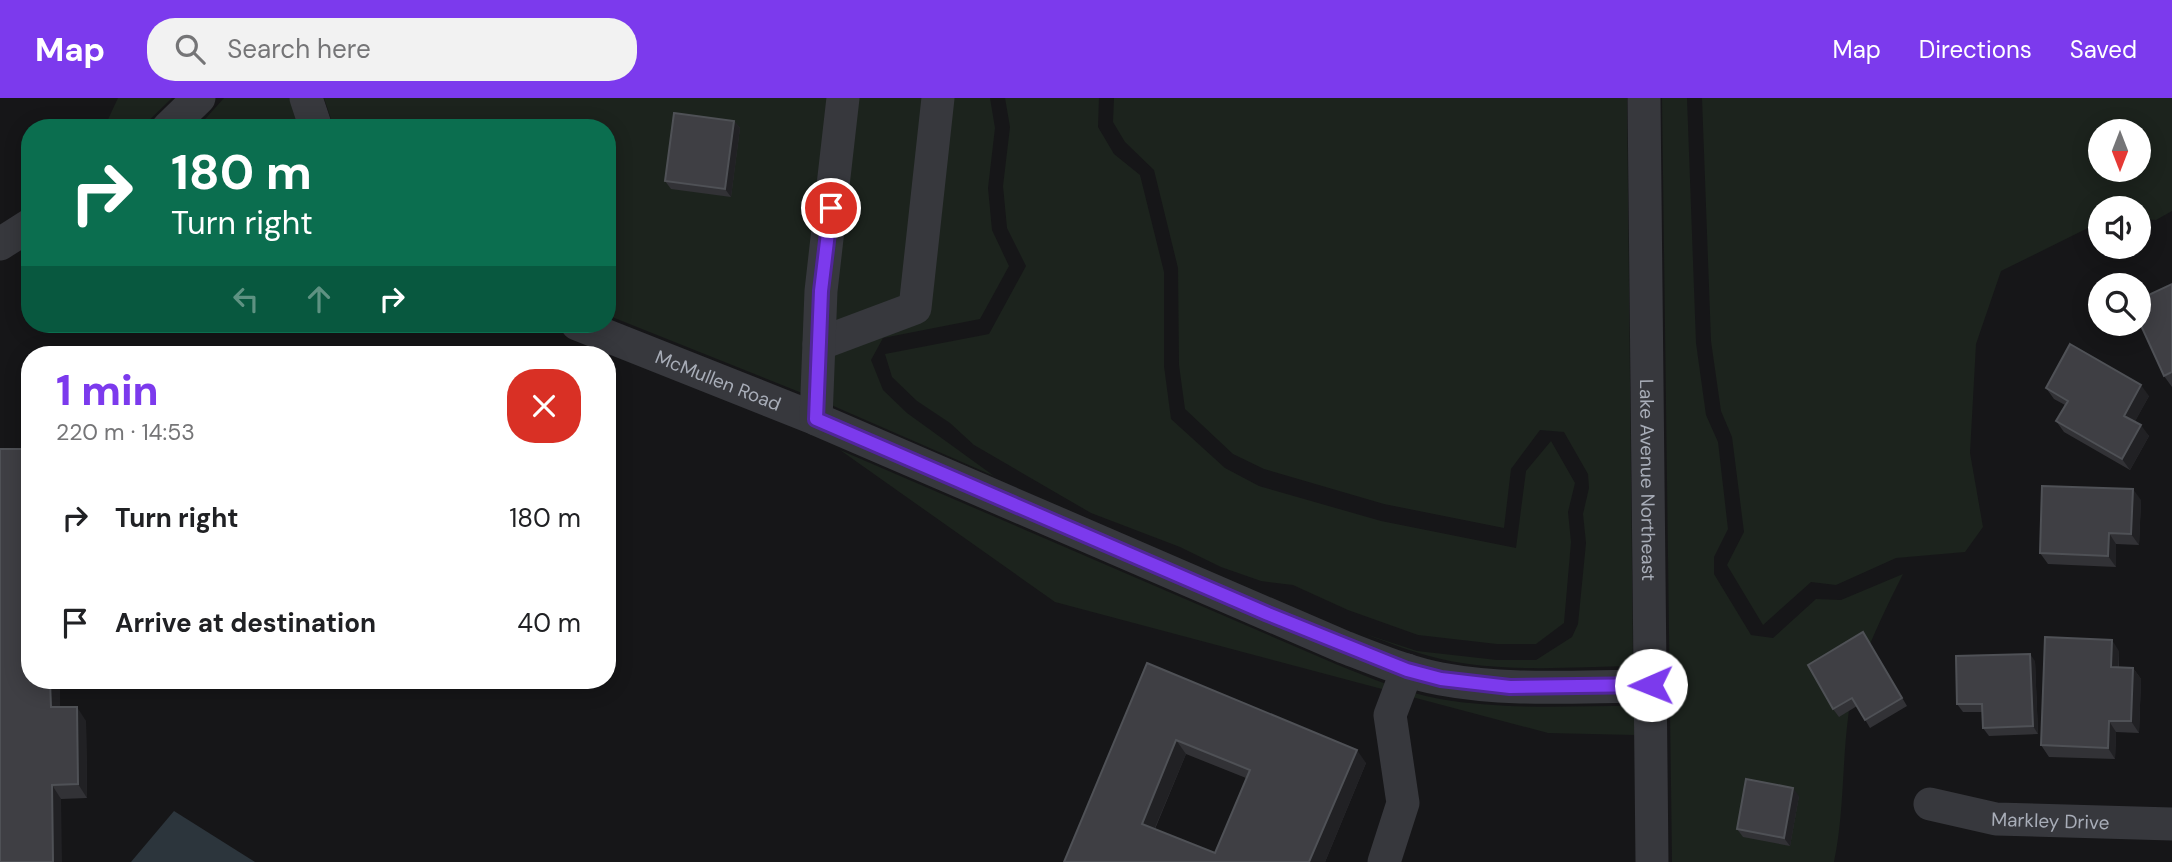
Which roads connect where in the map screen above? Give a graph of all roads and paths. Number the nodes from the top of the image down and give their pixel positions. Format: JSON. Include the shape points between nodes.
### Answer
{"nodes":[{"id":1,"x":199,"y":98,"type":"edge"},
{"id":2,"x":306,"y":98,"type":"edge"},
{"id":3,"x":843,"y":98,"type":"edge"},
{"id":4,"x":938,"y":98,"type":"edge"},
{"id":5,"x":1644,"y":98,"type":"edge"},
{"id":6,"x":177,"y":119,"type":"edge"},
{"id":7,"x":313,"y":119,"type":"edge"},
{"id":8,"x":21,"y":231,"type":"edge"},
{"id":9,"x":0,"y":244,"type":"edge"},
{"id":10,"x":600,"y":333,"type":"edge"},
{"id":11,"x":819,"y":344,"type":"junction"},
{"id":12,"x":816,"y":419,"type":"junction"},
{"id":13,"x":1407,"y":670,"type":"junction"},
{"id":14,"x":1651,"y":685,"type":"junction"},
{"id":15,"x":1930,"y":804,"type":"dead end"},
{"id":16,"x":2172,"y":824,"type":"edge"},
{"id":17,"x":1384,"y":862,"type":"edge"},
{"id":18,"x":1652,"y":862,"type":"edge"}],
"edges":[{"from":1,"to":6,"type":"street"},
{"from":2,"to":7,"type":"street"},
{"from":3,"to":11,"type":"street"},
{"from":4,"to":11,"type":"street","via":[[915,308]]},
{"from":5,"to":14,"type":"street","name":"Lake Avenue Northeast"},
{"from":8,"to":9,"type":"street"},
{"from":10,"to":12,"type":"street","name":"McMullen Road"},
{"from":11,"to":12,"type":"street"},
{"from":12,"to":13,"type":"street","name":"McMullen Road"},
{"from":13,"to":14,"type":"street","name":"McMullen Road","via":[[1510,687]]},
{"from":13,"to":17,"type":"street","via":[[1391,715],[1403,803]]},
{"from":14,"to":18,"type":"street","name":"Lake Avenue Northeast"},
{"from":15,"to":16,"type":"street","name":"Markley Drive","via":[[1996,819]]}]}
